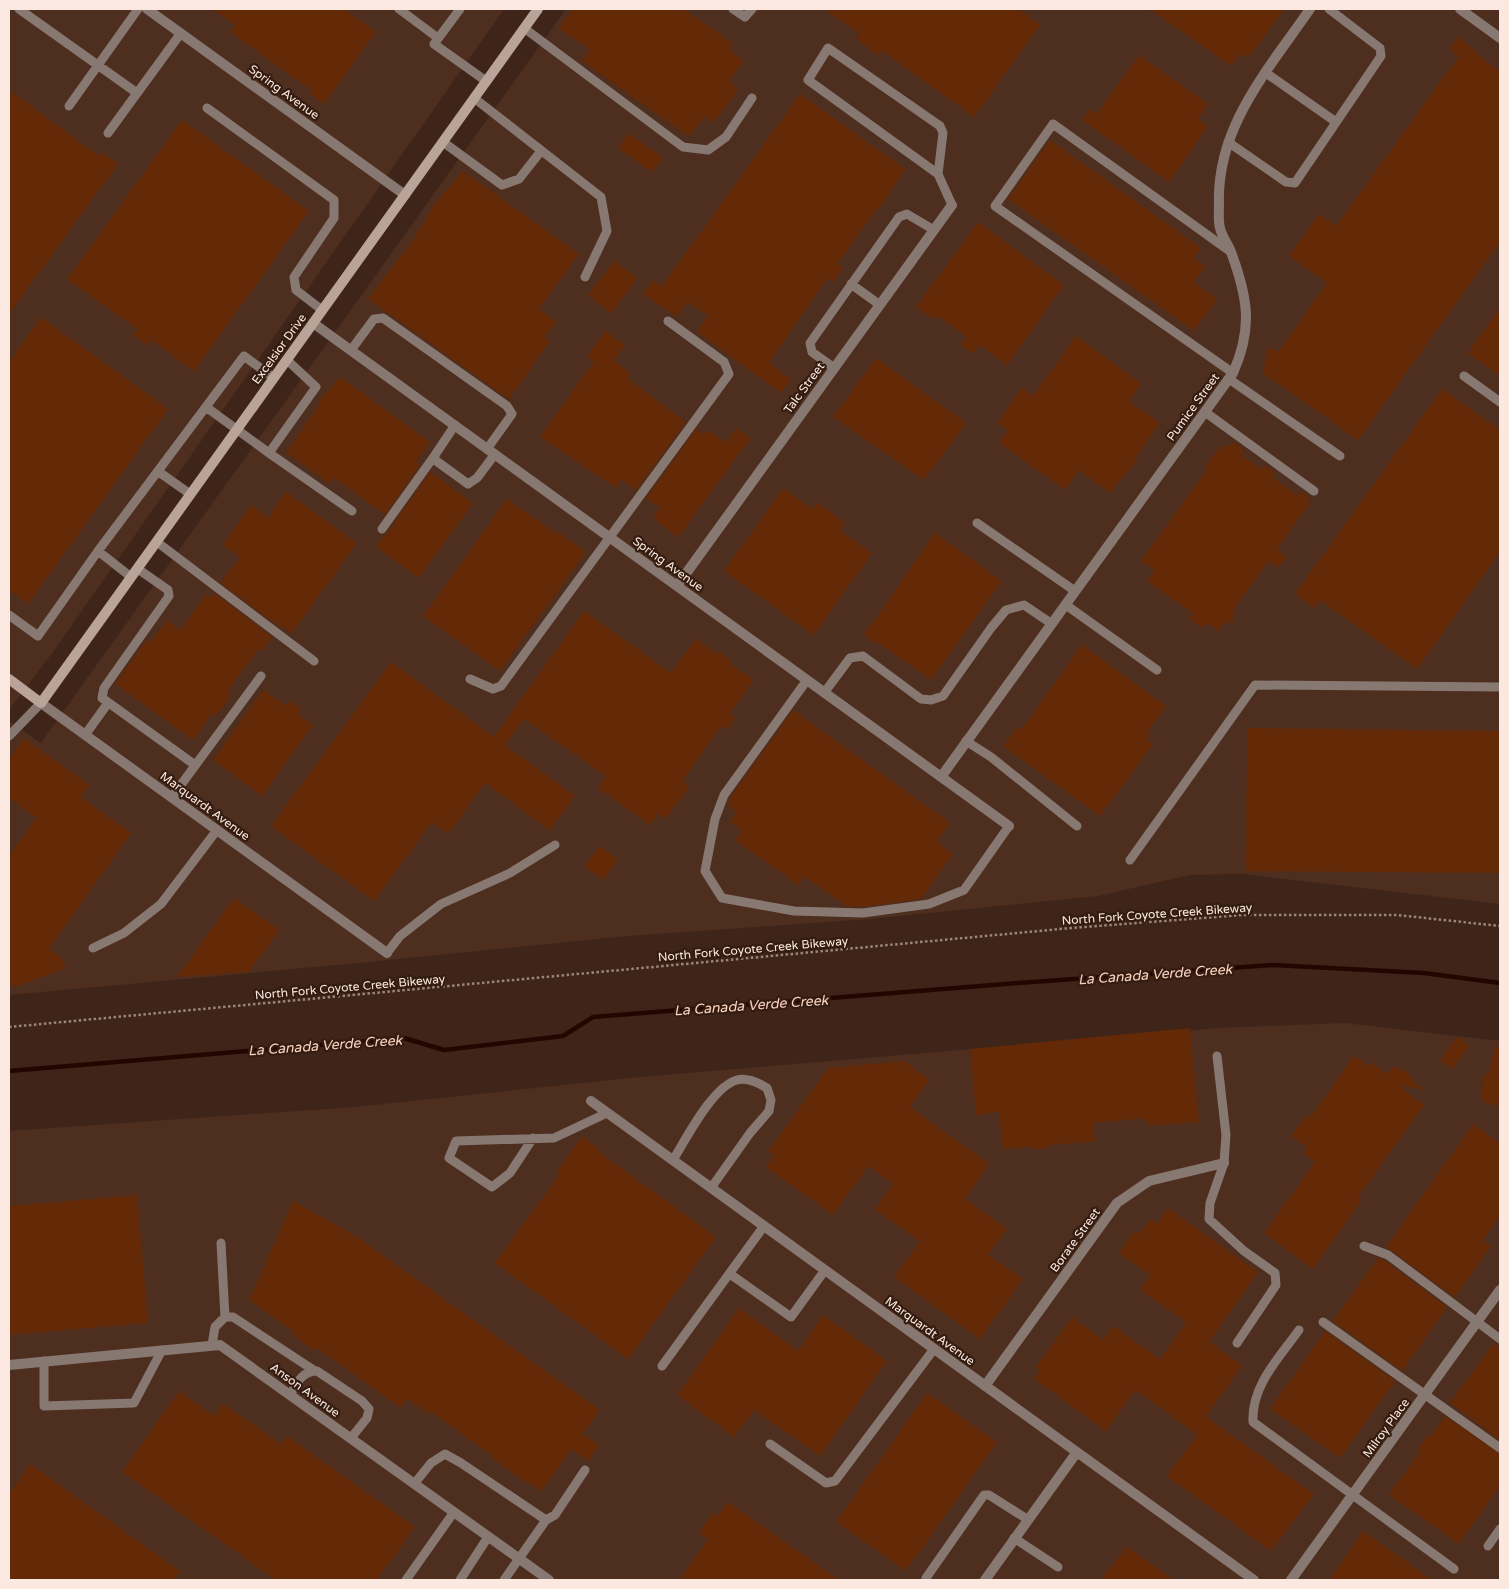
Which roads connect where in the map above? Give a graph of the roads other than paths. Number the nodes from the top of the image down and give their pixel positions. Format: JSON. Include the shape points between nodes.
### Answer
{"nodes":[{"id":1,"x":19,"y":9,"type":"edge"},
{"id":2,"x":138,"y":9,"type":"edge"},
{"id":3,"x":147,"y":9,"type":"edge"},
{"id":4,"x":399,"y":9,"type":"edge"},
{"id":5,"x":460,"y":9,"type":"edge"},
{"id":6,"x":538,"y":9,"type":"edge"},
{"id":7,"x":732,"y":9,"type":"edge"},
{"id":8,"x":752,"y":9,"type":"edge"},
{"id":9,"x":1310,"y":9,"type":"edge"},
{"id":10,"x":1329,"y":9,"type":"edge"},
{"id":11,"x":1460,"y":9,"type":"edge"},
{"id":12,"x":524,"y":28,"type":"junction"},
{"id":13,"x":181,"y":33,"type":"junction"},
{"id":14,"x":438,"y":38,"type":"junction"},
{"id":15,"x":1500,"y":38,"type":"edge"},
{"id":16,"x":97,"y":64,"type":"junction"},
{"id":17,"x":1266,"y":73,"type":"junction"},
{"id":18,"x":486,"y":81,"type":"junction"},
{"id":19,"x":137,"y":93,"type":"junction"},
{"id":20,"x":474,"y":98,"type":"junction"},
{"id":21,"x":752,"y":98,"type":"dead end"},
{"id":22,"x":69,"y":106,"type":"dead end"},
{"id":23,"x":207,"y":108,"type":"dead end"},
{"id":24,"x":1336,"y":122,"type":"junction"},
{"id":25,"x":108,"y":133,"type":"dead end"},
{"id":26,"x":443,"y":142,"type":"junction"},
{"id":27,"x":1228,"y":142,"type":"junction"},
{"id":28,"x":541,"y":151,"type":"junction"},
{"id":29,"x":938,"y":174,"type":"junction"},
{"id":30,"x":405,"y":195,"type":"junction"},
{"id":31,"x":952,"y":205,"type":"joint"},
{"id":32,"x":934,"y":230,"type":"junction"},
{"id":33,"x":1231,"y":252,"type":"junction"},
{"id":34,"x":585,"y":277,"type":"dead end"},
{"id":35,"x":851,"y":284,"type":"junction"},
{"id":36,"x":880,"y":305,"type":"junction"},
{"id":37,"x":322,"y":310,"type":"junction"},
{"id":38,"x":668,"y":321,"type":"dead end"},
{"id":39,"x":313,"y":323,"type":"junction"},
{"id":40,"x":351,"y":350,"type":"junction"},
{"id":41,"x":286,"y":360,"type":"junction"},
{"id":42,"x":834,"y":368,"type":"junction"},
{"id":43,"x":1231,"y":376,"type":"junction"},
{"id":44,"x":1464,"y":376,"type":"dead end"},
{"id":45,"x":274,"y":378,"type":"junction"},
{"id":46,"x":1500,"y":402,"type":"edge"},
{"id":47,"x":206,"y":407,"type":"junction"},
{"id":48,"x":1205,"y":412,"type":"junction"},
{"id":49,"x":455,"y":426,"type":"junction"},
{"id":50,"x":237,"y":429,"type":"junction"},
{"id":51,"x":269,"y":452,"type":"junction"},
{"id":52,"x":491,"y":452,"type":"junction"},
{"id":53,"x":435,"y":455,"type":"junction"},
{"id":54,"x":1340,"y":456,"type":"dead end"},
{"id":55,"x":159,"y":472,"type":"junction"},
{"id":56,"x":1314,"y":491,"type":"dead end"},
{"id":57,"x":190,"y":494,"type":"junction"},
{"id":58,"x":352,"y":511,"type":"dead end"},
{"id":59,"x":977,"y":523,"type":"dead end"},
{"id":60,"x":382,"y":529,"type":"dead end"},
{"id":61,"x":609,"y":537,"type":"junction"},
{"id":62,"x":156,"y":542,"type":"junction"},
{"id":63,"x":98,"y":551,"type":"junction"},
{"id":64,"x":138,"y":568,"type":"junction"},
{"id":65,"x":131,"y":578,"type":"junction"},
{"id":66,"x":677,"y":586,"type":"junction"},
{"id":67,"x":1075,"y":591,"type":"junction"},
{"id":68,"x":1066,"y":604,"type":"junction"},
{"id":69,"x":9,"y":615,"type":"edge"},
{"id":70,"x":1052,"y":624,"type":"junction"},
{"id":71,"x":314,"y":661,"type":"dead end"},
{"id":72,"x":1157,"y":670,"type":"dead end"},
{"id":73,"x":260,"y":676,"type":"dead end"},
{"id":74,"x":470,"y":679,"type":"dead end"},
{"id":75,"x":9,"y":680,"type":"edge"},
{"id":76,"x":807,"y":680,"type":"junction"},
{"id":77,"x":1500,"y":687,"type":"edge"},
{"id":78,"x":824,"y":693,"type":"junction"},
{"id":79,"x":41,"y":703,"type":"junction"},
{"id":80,"x":108,"y":703,"type":"junction"},
{"id":81,"x":85,"y":735,"type":"junction"},
{"id":82,"x":9,"y":736,"type":"edge"},
{"id":83,"x":966,"y":741,"type":"junction"},
{"id":84,"x":195,"y":765,"type":"junction"},
{"id":85,"x":940,"y":777,"type":"junction"},
{"id":86,"x":172,"y":797,"type":"junction"},
{"id":87,"x":1009,"y":826,"type":"joint"},
{"id":88,"x":1077,"y":826,"type":"dead end"},
{"id":89,"x":217,"y":830,"type":"junction"},
{"id":90,"x":555,"y":844,"type":"dead end"},
{"id":91,"x":1130,"y":860,"type":"dead end"},
{"id":92,"x":93,"y":948,"type":"dead end"},
{"id":93,"x":387,"y":953,"type":"joint"},
{"id":94,"x":1217,"y":1056,"type":"dead end"},
{"id":95,"x":591,"y":1101,"type":"dead end"},
{"id":96,"x":608,"y":1113,"type":"junction"},
{"id":97,"x":533,"y":1138,"type":"junction"},
{"id":98,"x":673,"y":1160,"type":"junction"},
{"id":99,"x":1224,"y":1163,"type":"junction"},
{"id":100,"x":711,"y":1188,"type":"junction"},
{"id":101,"x":764,"y":1226,"type":"junction"},
{"id":102,"x":221,"y":1243,"type":"dead end"},
{"id":103,"x":1364,"y":1246,"type":"dead end"},
{"id":104,"x":825,"y":1270,"type":"junction"},
{"id":105,"x":730,"y":1274,"type":"junction"},
{"id":106,"x":1500,"y":1290,"type":"edge"},
{"id":107,"x":225,"y":1317,"type":"junction"},
{"id":108,"x":1324,"y":1322,"type":"dead end"},
{"id":109,"x":1476,"y":1323,"type":"junction"},
{"id":110,"x":1299,"y":1330,"type":"dead end"},
{"id":111,"x":1500,"y":1339,"type":"edge"},
{"id":112,"x":1237,"y":1343,"type":"dead end"},
{"id":113,"x":212,"y":1345,"type":"junction"},
{"id":114,"x":934,"y":1349,"type":"junction"},
{"id":115,"x":162,"y":1350,"type":"junction"},
{"id":116,"x":44,"y":1361,"type":"junction"},
{"id":117,"x":9,"y":1365,"type":"edge"},
{"id":118,"x":662,"y":1366,"type":"dead end"},
{"id":119,"x":315,"y":1371,"type":"junction"},
{"id":120,"x":985,"y":1386,"type":"junction"},
{"id":121,"x":290,"y":1395,"type":"junction"},
{"id":122,"x":1424,"y":1396,"type":"junction"},
{"id":123,"x":350,"y":1438,"type":"junction"},
{"id":124,"x":770,"y":1444,"type":"dead end"},
{"id":125,"x":1500,"y":1448,"type":"edge"},
{"id":126,"x":1077,"y":1452,"type":"junction"},
{"id":127,"x":585,"y":1470,"type":"dead end"},
{"id":128,"x":414,"y":1484,"type":"junction"},
{"id":129,"x":1352,"y":1496,"type":"junction"},
{"id":130,"x":454,"y":1512,"type":"junction"},
{"id":131,"x":1027,"y":1519,"type":"junction"},
{"id":132,"x":546,"y":1520,"type":"junction"},
{"id":133,"x":1500,"y":1529,"type":"edge"},
{"id":134,"x":488,"y":1537,"type":"junction"},
{"id":135,"x":1014,"y":1538,"type":"junction"},
{"id":136,"x":1488,"y":1546,"type":"dead end"},
{"id":137,"x":518,"y":1558,"type":"junction"},
{"id":138,"x":1058,"y":1567,"type":"dead end"},
{"id":139,"x":1454,"y":1569,"type":"dead end"},
{"id":140,"x":926,"y":1578,"type":"dead end"},
{"id":141,"x":406,"y":1580,"type":"edge"},
{"id":142,"x":460,"y":1580,"type":"edge"},
{"id":143,"x":504,"y":1580,"type":"edge"},
{"id":144,"x":548,"y":1580,"type":"edge"},
{"id":145,"x":985,"y":1580,"type":"edge"},
{"id":146,"x":1254,"y":1580,"type":"edge"},
{"id":147,"x":1292,"y":1580,"type":"edge"}],
"edges":[{"from":1,"to":16,"type":"lane"},
{"from":2,"to":16,"type":"lane"},
{"from":3,"to":13,"type":"street","name":"Spring Avenue"},
{"from":4,"to":14,"type":"lane"},
{"from":5,"to":14,"type":"lane"},
{"from":6,"to":12,"type":"street","name":"Excelsior Drive"},
{"from":7,"to":8,"type":"lane","via":[[745,17]]},
{"from":9,"to":17,"type":"street","name":"Pumice Street"},
{"from":10,"to":24,"type":"lane","via":[[1382,52]]},
{"from":11,"to":15,"type":"street"},
{"from":12,"to":18,"type":"street","name":"Excelsior Drive"},
{"from":12,"to":21,"type":"lane","via":[[683,147],[708,150],[726,137]]},
{"from":13,"to":19,"type":"lane"},
{"from":13,"to":30,"type":"street","name":"Spring Avenue"},
{"from":14,"to":18,"type":"lane","via":[[434,44]]},
{"from":16,"to":19,"type":"lane"},
{"from":16,"to":22,"type":"lane"},
{"from":17,"to":24,"type":"lane"},
{"from":17,"to":27,"type":"street","name":"Pumice Street","via":[[1240,112]]},
{"from":18,"to":20,"type":"street","name":"Excelsior Drive"},
{"from":19,"to":25,"type":"lane"},
{"from":20,"to":26,"type":"street","name":"Excelsior Drive"},
{"from":20,"to":28,"type":"lane"},
{"from":23,"to":37,"type":"lane","via":[[334,200],[334,218],[294,277],[296,290]]},
{"from":24,"to":27,"type":"lane","via":[[1295,183],[1290,184]]},
{"from":26,"to":28,"type":"lane","via":[[502,186],[519,179]]},
{"from":26,"to":30,"type":"street","name":"Excelsior Drive"},
{"from":27,"to":33,"type":"street","name":"Pumice Street","via":[[1218,192],[1219,228]]},
{"from":28,"to":34,"type":"lane","via":[[601,197],[608,230]]},
{"from":29,"to":29,"type":"lane","via":[[808,80],[828,48],[940,126],[943,133]]},
{"from":29,"to":31,"type":"lane"},
{"from":30,"to":37,"type":"street","name":"Excelsior Drive"},
{"from":31,"to":32,"type":"street","name":"Talc Street"},
{"from":32,"to":35,"type":"lane","via":[[907,214],[899,217]]},
{"from":32,"to":36,"type":"street","name":"Talc Street"},
{"from":33,"to":43,"type":"street","name":"Pumice Street","via":[[1244,290],[1248,329]]},
{"from":33,"to":43,"type":"lane","via":[[1053,124],[996,206]]},
{"from":35,"to":36,"type":"lane"},
{"from":35,"to":42,"type":"lane","via":[[810,343],[812,352]]},
{"from":36,"to":42,"type":"street","name":"Talc Street"},
{"from":37,"to":39,"type":"street","name":"Excelsior Drive"},
{"from":38,"to":61,"type":"lane","via":[[724,362],[729,374]]},
{"from":39,"to":40,"type":"street","name":"Spring Avenue"},
{"from":39,"to":41,"type":"street","name":"Excelsior Drive"},
{"from":40,"to":49,"type":"street","name":"Spring Avenue"},
{"from":40,"to":52,"type":"lane","via":[[374,319],[383,318],[507,406],[512,414]]},
{"from":41,"to":45,"type":"street","name":"Excelsior Drive"},
{"from":41,"to":51,"type":"lane","via":[[316,387]]},
{"from":42,"to":66,"type":"street","name":"Talc Street"},
{"from":43,"to":48,"type":"street","name":"Pumice Street"},
{"from":43,"to":54,"type":"lane"},
{"from":44,"to":46,"type":"lane"},
{"from":45,"to":47,"type":"lane","via":[[244,356]]},
{"from":45,"to":50,"type":"street","name":"Excelsior Drive"},
{"from":47,"to":50,"type":"lane"},
{"from":47,"to":55,"type":"lane"},
{"from":48,"to":56,"type":"lane"},
{"from":48,"to":67,"type":"street","name":"Pumice Street"},
{"from":49,"to":52,"type":"street","name":"Spring Avenue"},
{"from":49,"to":53,"type":"lane"},
{"from":50,"to":51,"type":"lane"},
{"from":50,"to":57,"type":"street","name":"Excelsior Drive"},
{"from":51,"to":58,"type":"lane"},
{"from":52,"to":53,"type":"lane","via":[[477,478],[468,484],[435,460]]},
{"from":52,"to":61,"type":"street","name":"Spring Avenue"},
{"from":53,"to":60,"type":"lane"},
{"from":55,"to":57,"type":"lane"},
{"from":55,"to":63,"type":"lane"},
{"from":57,"to":62,"type":"street","name":"Excelsior Drive"},
{"from":59,"to":67,"type":"lane"},
{"from":61,"to":66,"type":"street","name":"Spring Avenue"},
{"from":61,"to":74,"type":"lane","via":[[501,686],[494,689]]},
{"from":62,"to":64,"type":"street","name":"Excelsior Drive"},
{"from":62,"to":71,"type":"lane"},
{"from":63,"to":65,"type":"lane"},
{"from":63,"to":69,"type":"lane","via":[[38,636]]},
{"from":64,"to":65,"type":"street","name":"Excelsior Drive"},
{"from":64,"to":80,"type":"lane","via":[[168,590],[169,596],[104,688],[102,698]]},
{"from":65,"to":79,"type":"street","name":"Excelsior Drive"},
{"from":66,"to":76,"type":"street","name":"Spring Avenue"},
{"from":67,"to":68,"type":"street","name":"Pumice Street"},
{"from":68,"to":70,"type":"street","name":"Pumice Street"},
{"from":68,"to":72,"type":"lane"},
{"from":70,"to":78,"type":"lane","via":[[1024,605],[1006,610],[943,696],[930,700],[921,699],[863,656],[850,658]]},
{"from":70,"to":83,"type":"street","name":"Pumice Street"},
{"from":73,"to":84,"type":"lane"},
{"from":75,"to":79,"type":"street","name":"Marquardt Avenue"},
{"from":76,"to":78,"type":"street","name":"Spring Avenue"},
{"from":76,"to":87,"type":"lane","via":[[724,795],[715,818],[706,871],[722,898],[794,911],[863,913],[929,904],[964,890]]},
{"from":77,"to":91,"type":"lane","via":[[1255,685]]},
{"from":78,"to":85,"type":"street","name":"Spring Avenue"},
{"from":79,"to":81,"type":"street","name":"Marquardt Avenue"},
{"from":79,"to":82,"type":"lane"},
{"from":80,"to":81,"type":"lane"},
{"from":80,"to":84,"type":"lane"},
{"from":81,"to":86,"type":"street","name":"Marquardt Avenue"},
{"from":83,"to":85,"type":"street","name":"Pumice Street"},
{"from":83,"to":88,"type":"lane"},
{"from":84,"to":86,"type":"lane"},
{"from":85,"to":87,"type":"street","name":"Spring Avenue"},
{"from":86,"to":89,"type":"street","name":"Marquardt Avenue"},
{"from":89,"to":92,"type":"lane","via":[[161,904],[124,933]]},
{"from":89,"to":93,"type":"street","name":"Marquardt Avenue"},
{"from":90,"to":93,"type":"lane","via":[[510,872],[441,904],[400,936]]},
{"from":94,"to":99,"type":"lane","via":[[1226,1135]]},
{"from":95,"to":96,"type":"street","name":"Marquardt Avenue"},
{"from":96,"to":97,"type":"lane","via":[[554,1138]]},
{"from":96,"to":98,"type":"street","name":"Marquardt Avenue"},
{"from":97,"to":97,"type":"lane","via":[[456,1142],[449,1158],[492,1187],[510,1173]]},
{"from":98,"to":100,"type":"street","name":"Marquardt Avenue"},
{"from":98,"to":100,"type":"lane","via":[[724,1087],[738,1079],[754,1081],[767,1088],[771,1100],[769,1111]]},
{"from":99,"to":112,"type":"lane","via":[[1210,1203],[1209,1219],[1244,1251],[1275,1273],[1276,1285]]},
{"from":99,"to":120,"type":"street","name":"Borate Street","via":[[1149,1181],[1117,1203]]},
{"from":100,"to":101,"type":"street","name":"Marquardt Avenue"},
{"from":101,"to":104,"type":"street","name":"Marquardt Avenue"},
{"from":101,"to":105,"type":"lane"},
{"from":102,"to":107,"type":"lane"},
{"from":103,"to":109,"type":"lane","via":[[1388,1256]]},
{"from":104,"to":105,"type":"lane","via":[[791,1317]]},
{"from":104,"to":114,"type":"street","name":"Marquardt Avenue"},
{"from":105,"to":118,"type":"lane"},
{"from":106,"to":109,"type":"street","name":"Milroy Place"},
{"from":107,"to":113,"type":"lane","via":[[215,1327]]},
{"from":107,"to":119,"type":"lane","via":[[239,1320]]},
{"from":108,"to":122,"type":"lane"},
{"from":109,"to":111,"type":"lane"},
{"from":109,"to":122,"type":"street","name":"Milroy Place"},
{"from":110,"to":129,"type":"lane","via":[[1259,1386],[1252,1409],[1253,1422]]},
{"from":113,"to":115,"type":"street","name":"Anson Avenue"},
{"from":113,"to":121,"type":"street","name":"Anson Avenue","via":[[220,1344]]},
{"from":114,"to":120,"type":"street","name":"Marquardt Avenue"},
{"from":114,"to":124,"type":"lane","via":[[835,1481],[826,1483]]},
{"from":115,"to":116,"type":"street","name":"Anson Avenue"},
{"from":115,"to":116,"type":"lane","via":[[134,1403],[44,1406]]},
{"from":116,"to":117,"type":"street","name":"Anson Avenue"},
{"from":119,"to":121,"type":"lane","via":[[308,1371]]},
{"from":119,"to":123,"type":"lane","via":[[362,1401],[368,1409],[367,1418]]},
{"from":120,"to":126,"type":"street","name":"Marquardt Avenue"},
{"from":121,"to":123,"type":"street","name":"Anson Avenue"},
{"from":122,"to":125,"type":"lane"},
{"from":122,"to":129,"type":"street","name":"Milroy Place"},
{"from":123,"to":128,"type":"street","name":"Anson Avenue"},
{"from":126,"to":131,"type":"street"},
{"from":126,"to":146,"type":"street","name":"Marquardt Avenue"},
{"from":127,"to":132,"type":"lane","via":[[555,1515]]},
{"from":128,"to":130,"type":"street","name":"Anson Avenue"},
{"from":128,"to":132,"type":"lane","via":[[431,1463],[444,1454],[462,1462]]},
{"from":129,"to":139,"type":"lane"},
{"from":129,"to":147,"type":"street","name":"Milroy Place"},
{"from":130,"to":134,"type":"street","name":"Anson Avenue"},
{"from":130,"to":141,"type":"lane"},
{"from":131,"to":135,"type":"street"},
{"from":131,"to":140,"type":"lane","via":[[989,1495],[984,1496]]},
{"from":132,"to":137,"type":"lane"},
{"from":133,"to":136,"type":"lane"},
{"from":134,"to":137,"type":"street","name":"Anson Avenue"},
{"from":134,"to":142,"type":"lane"},
{"from":135,"to":138,"type":"lane"},
{"from":135,"to":145,"type":"street"},
{"from":137,"to":143,"type":"lane"},
{"from":137,"to":144,"type":"street","name":"Anson Avenue"}]}
